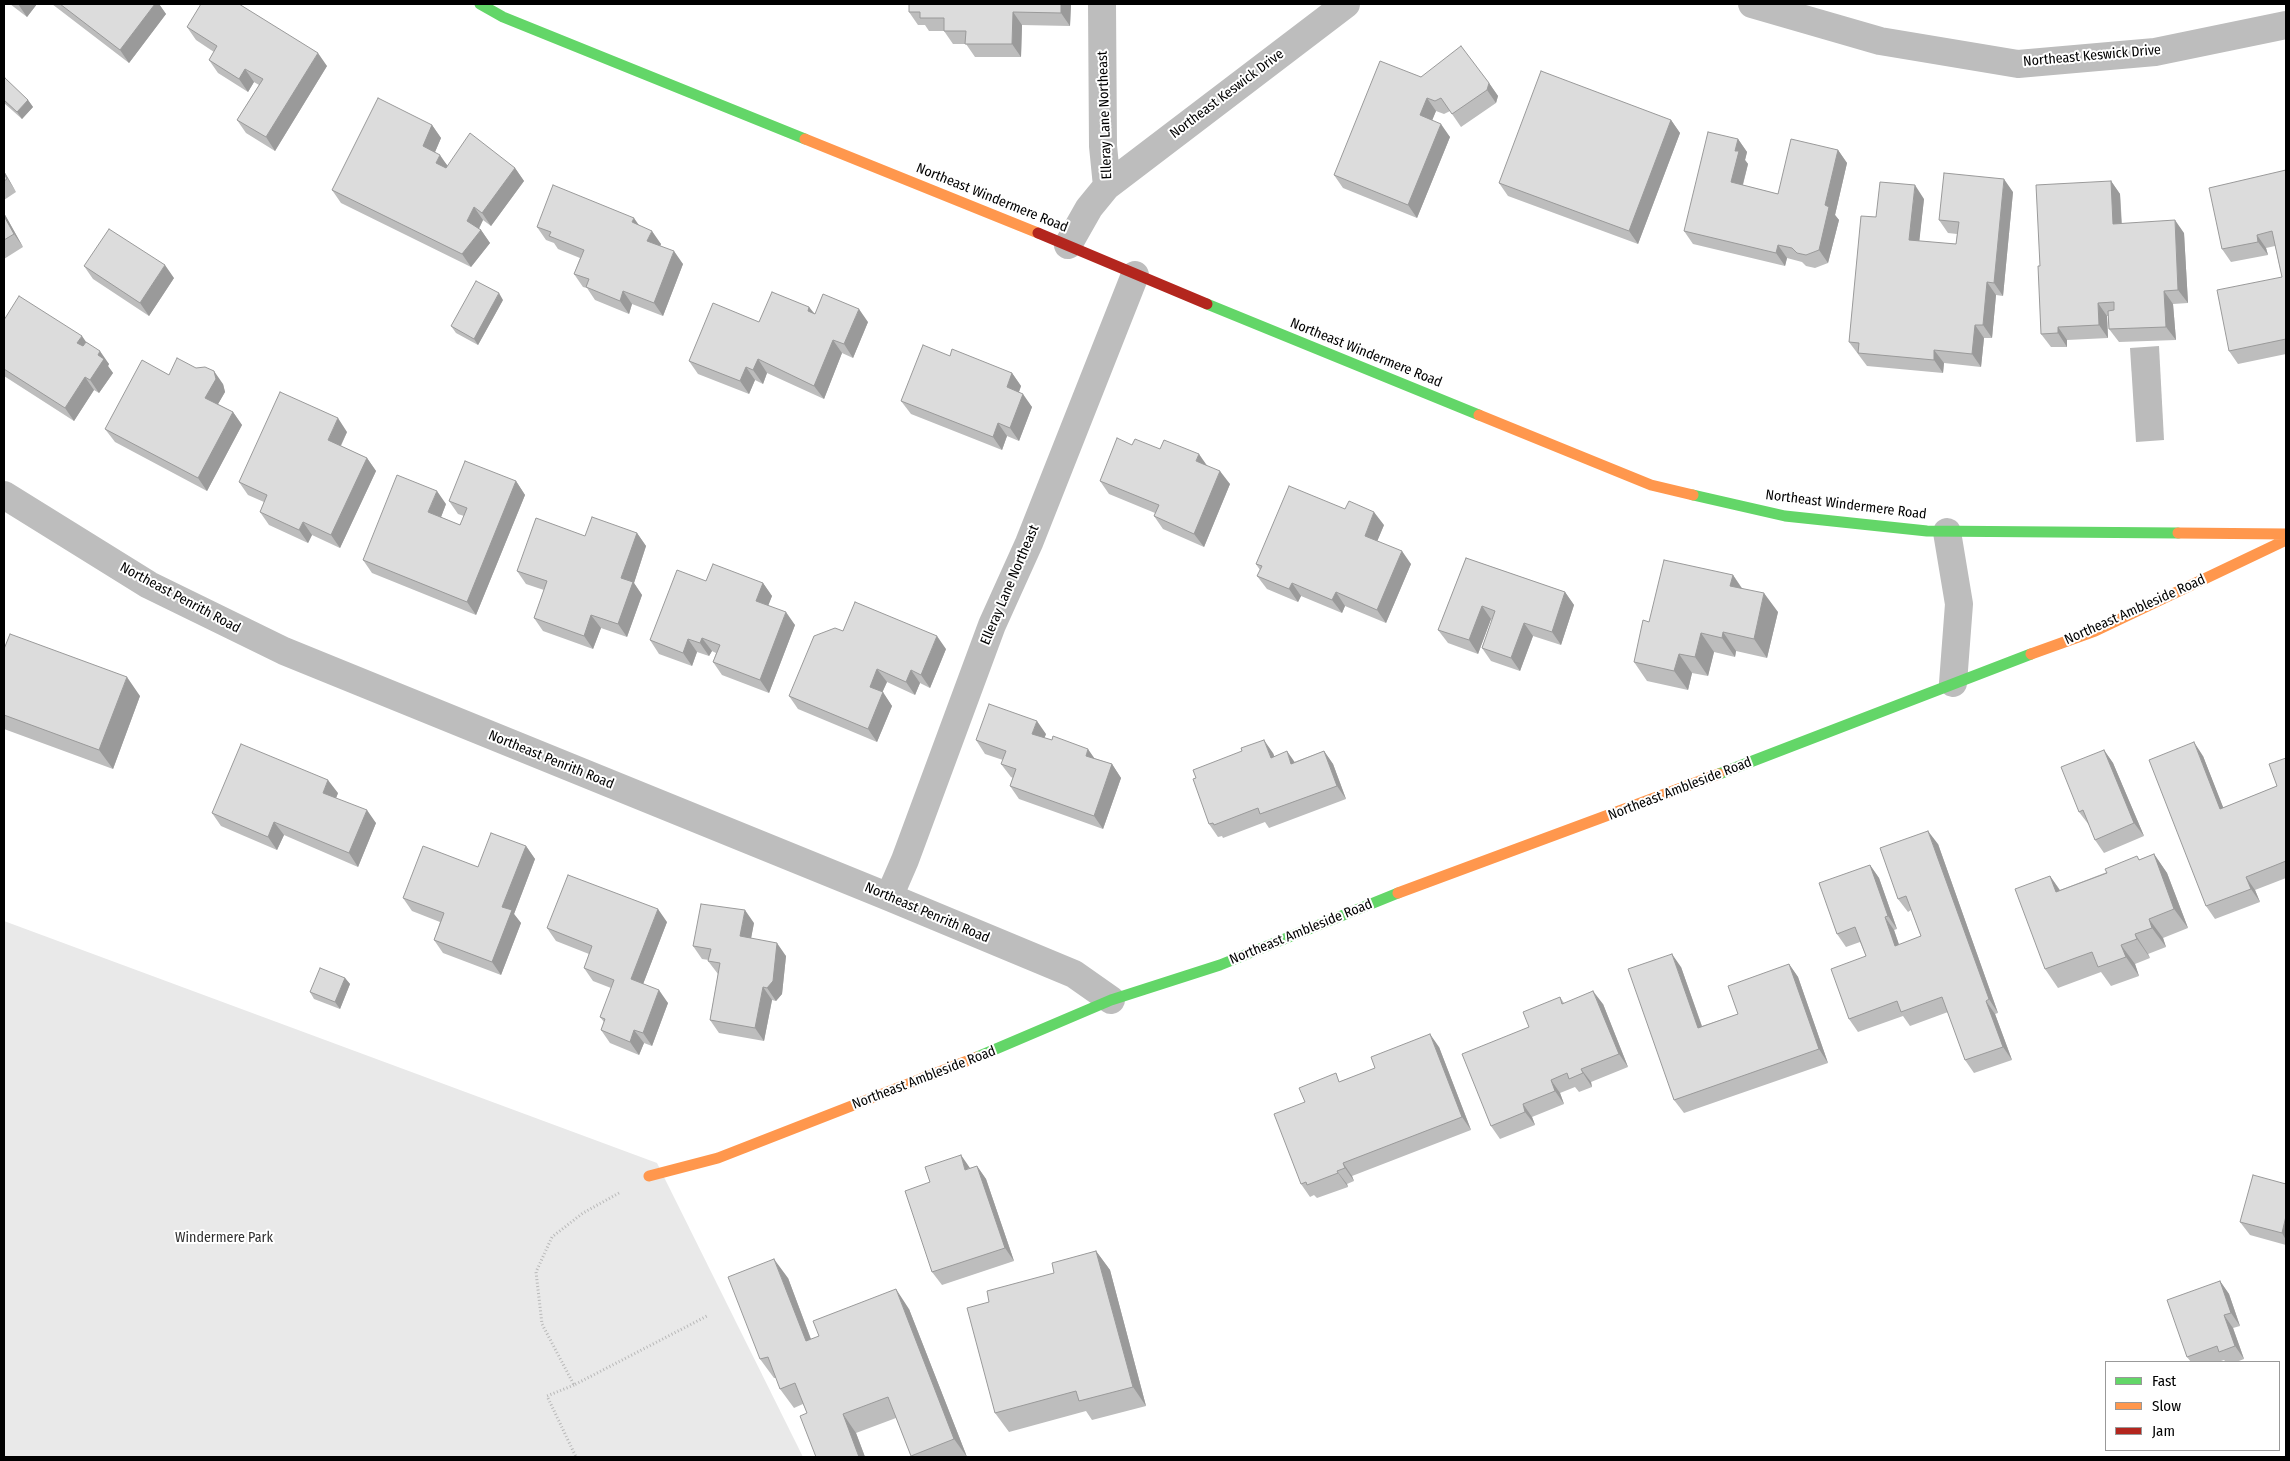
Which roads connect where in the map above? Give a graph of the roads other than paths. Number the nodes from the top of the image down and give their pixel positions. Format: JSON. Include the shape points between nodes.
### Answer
{"nodes":[{"id":1,"x":480,"y":4,"type":"edge"},
{"id":2,"x":1102,"y":4,"type":"edge"},
{"id":3,"x":1346,"y":4,"type":"edge"},
{"id":4,"x":1752,"y":4,"type":"edge"},
{"id":5,"x":2286,"y":25,"type":"edge"},
{"id":6,"x":1107,"y":186,"type":"junction"},
{"id":7,"x":1068,"y":245,"type":"junction"},
{"id":8,"x":1135,"y":275,"type":"junction"},
{"id":9,"x":4,"y":495,"type":"edge"},
{"id":10,"x":1947,"y":532,"type":"junction"},
{"id":11,"x":2286,"y":534,"type":"edge"},
{"id":12,"x":2286,"y":540,"type":"edge"},
{"id":13,"x":1953,"y":683,"type":"junction"},
{"id":14,"x":889,"y":897,"type":"junction"},
{"id":15,"x":1111,"y":1000,"type":"junction"},
{"id":16,"x":649,"y":1176,"type":"road end"}],
"edges":[{"from":1,"to":7,"type":"street","name":"Northeast Windermere Road","via":[[503,17]]},
{"from":2,"to":6,"type":"street","name":"Elleray Lane Northeast","via":[[1103,146]]},
{"from":3,"to":6,"type":"street","name":"Northeast Keswick Drive"},
{"from":4,"to":5,"type":"street","name":"Northeast Keswick Drive","via":[[1880,41],[2018,64],[2155,52]]},
{"from":6,"to":7,"type":"street","name":"Elleray Lane Northeast","via":[[1089,208]]},
{"from":7,"to":8,"type":"street","name":"Northeast Windermere Road"},
{"from":8,"to":10,"type":"street","name":"Northeast Windermere Road","via":[[1651,485],[1785,516]]},
{"from":8,"to":14,"type":"street","name":"Elleray Lane Northeast","via":[[1029,542],[992,625]]},
{"from":9,"to":14,"type":"street","name":"Northeast Penrith Road","via":[[149,585],[284,652]]},
{"from":10,"to":11,"type":"street","name":"Northeast Windermere Road"},
{"from":10,"to":13,"type":"street","via":[[1959,604]]},
{"from":12,"to":13,"type":"street","name":"Northeast Ambleside Road","via":[[2096,631]]},
{"from":13,"to":15,"type":"street","name":"Northeast Ambleside Road","via":[[1665,795],[1419,885],[1220,965]]},
{"from":14,"to":15,"type":"street","name":"Northeast Penrith Road","via":[[1074,974]]},
{"from":15,"to":16,"type":"street","name":"Northeast Ambleside Road","via":[[1022,1039],[718,1158]]}]}
